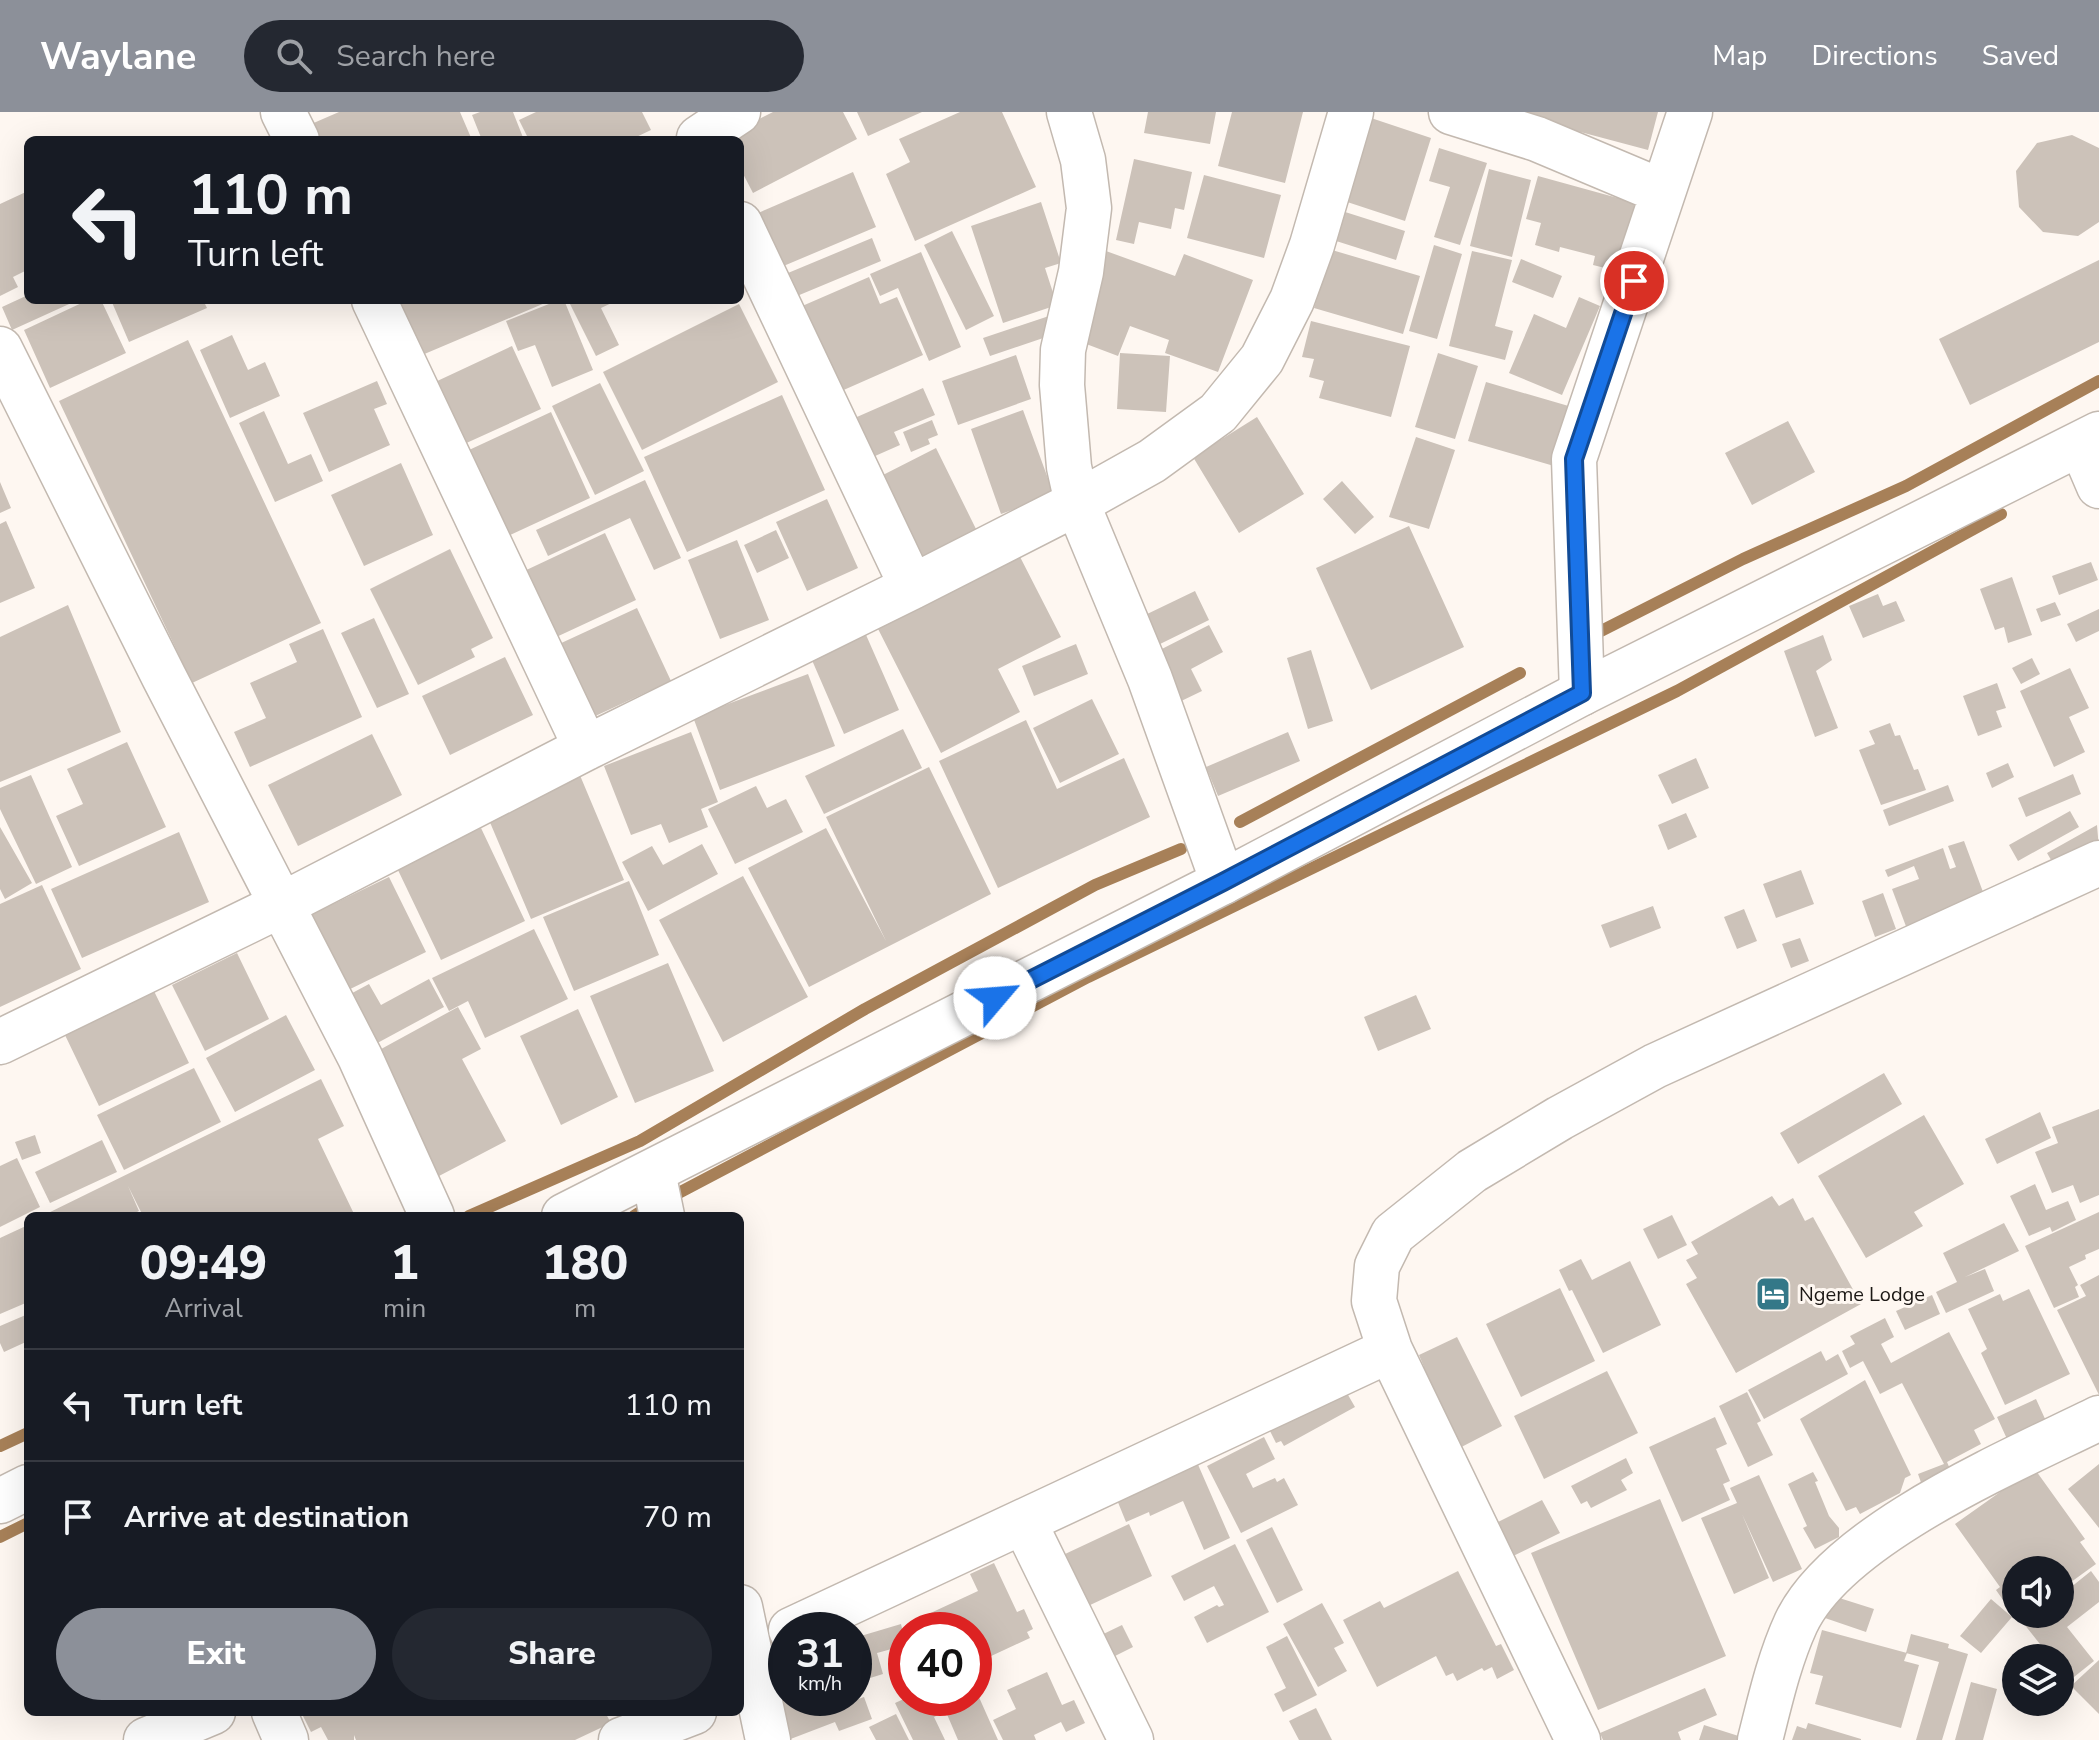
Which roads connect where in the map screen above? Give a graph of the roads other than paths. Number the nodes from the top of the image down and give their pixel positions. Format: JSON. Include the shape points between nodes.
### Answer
{"nodes":[{"id":1,"x":283,"y":112,"type":"edge"},
{"id":2,"x":738,"y":112,"type":"edge"},
{"id":3,"x":1069,"y":112,"type":"edge"},
{"id":4,"x":1351,"y":112,"type":"edge"},
{"id":5,"x":1451,"y":112,"type":"edge"},
{"id":6,"x":1690,"y":112,"type":"edge"},
{"id":7,"x":695,"y":130,"type":"edge"},
{"id":8,"x":295,"y":136,"type":"edge"},
{"id":9,"x":1663,"y":192,"type":"junction"},
{"id":10,"x":744,"y":232,"type":"edge"},
{"id":11,"x":376,"y":304,"type":"edge"},
{"id":12,"x":0,"y":349,"type":"edge"},
{"id":13,"x":2090,"y":439,"type":"edge"},
{"id":14,"x":2099,"y":486,"type":"edge"},
{"id":15,"x":1077,"y":503,"type":"junction"},
{"id":16,"x":912,"y":587,"type":"junction"},
{"id":17,"x":1582,"y":693,"type":"junction"},
{"id":18,"x":586,"y":748,"type":"junction"},
{"id":19,"x":2099,"y":863,"type":"edge"},
{"id":20,"x":1223,"y":882,"type":"junction"},
{"id":21,"x":281,"y":905,"type":"junction"},
{"id":22,"x":0,"y":1042,"type":"edge"},
{"id":23,"x":653,"y":1172,"type":"junction"},
{"id":24,"x":430,"y":1212,"type":"edge"},
{"id":25,"x":572,"y":1212,"type":"edge"},
{"id":26,"x":661,"y":1212,"type":"edge"},
{"id":27,"x":1390,"y":1350,"type":"junction"},
{"id":28,"x":2099,"y":1418,"type":"edge"},
{"id":29,"x":24,"y":1489,"type":"edge"},
{"id":30,"x":0,"y":1501,"type":"edge"},
{"id":31,"x":1024,"y":1522,"type":"junction"},
{"id":32,"x":744,"y":1616,"type":"edge"},
{"id":33,"x":764,"y":1660,"type":"edge"},
{"id":34,"x":203,"y":1716,"type":"edge"},
{"id":35,"x":276,"y":1716,"type":"edge"},
{"id":36,"x":684,"y":1716,"type":"edge"},
{"id":37,"x":146,"y":1740,"type":"edge"},
{"id":38,"x":286,"y":1740,"type":"edge"},
{"id":39,"x":621,"y":1740,"type":"edge"},
{"id":40,"x":768,"y":1740,"type":"edge"},
{"id":41,"x":1131,"y":1740,"type":"edge"},
{"id":42,"x":1578,"y":1740,"type":"edge"},
{"id":43,"x":1760,"y":1740,"type":"edge"}],
"edges":[{"from":1,"to":8,"type":"street"},
{"from":2,"to":7,"type":"street"},
{"from":3,"to":15,"type":"street","via":[[1089,208],[1063,361],[1065,436]]},
{"from":4,"to":15,"type":"street","via":[[1302,273],[1262,359],[1218,413],[1152,461]]},
{"from":5,"to":9,"type":"street","via":[[1537,139]]},
{"from":6,"to":9,"type":"street"},
{"from":9,"to":17,"type":"street","via":[[1574,459]]},
{"from":10,"to":16,"type":"street"},
{"from":11,"to":18,"type":"street"},
{"from":12,"to":21,"type":"street"},
{"from":13,"to":14,"type":"street"},
{"from":13,"to":17,"type":"street"},
{"from":15,"to":16,"type":"street"},
{"from":15,"to":20,"type":"street","via":[[1150,679]]},
{"from":16,"to":18,"type":"street"},
{"from":17,"to":20,"type":"street"},
{"from":18,"to":21,"type":"street"},
{"from":19,"to":27,"type":"street","via":[[1655,1066],[1472,1171],[1393,1234],[1377,1266],[1374,1301]]},
{"from":20,"to":23,"type":"street"},
{"from":21,"to":22,"type":"street"},
{"from":21,"to":24,"type":"street","via":[[360,1057]]},
{"from":23,"to":25,"type":"street"},
{"from":23,"to":26,"type":"street"},
{"from":27,"to":31,"type":"street"},
{"from":27,"to":42,"type":"street"},
{"from":28,"to":43,"type":"street","via":[[1942,1497],[1855,1552],[1797,1621]]},
{"from":29,"to":30,"type":"street"},
{"from":31,"to":33,"type":"street"},
{"from":31,"to":41,"type":"street"},
{"from":32,"to":33,"type":"street"},
{"from":33,"to":40,"type":"street"},
{"from":34,"to":37,"type":"street"},
{"from":35,"to":38,"type":"street"},
{"from":36,"to":39,"type":"street"}]}
